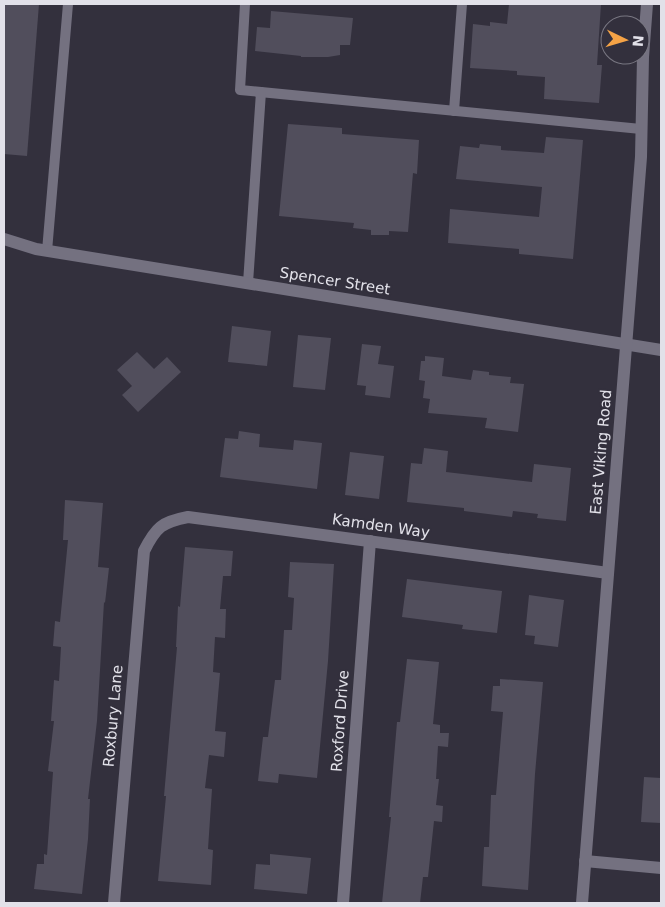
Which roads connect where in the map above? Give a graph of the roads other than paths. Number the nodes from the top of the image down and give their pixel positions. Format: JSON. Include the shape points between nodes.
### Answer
{"nodes":[{"id":1,"x":68,"y":4,"type":"edge"},
{"id":2,"x":245,"y":4,"type":"edge"},
{"id":3,"x":462,"y":4,"type":"edge"},
{"id":4,"x":648,"y":4,"type":"edge"},
{"id":5,"x":262,"y":92,"type":"junction"},
{"id":6,"x":454,"y":111,"type":"junction"},
{"id":7,"x":642,"y":130,"type":"junction"},
{"id":8,"x":4,"y":239,"type":"edge"},
{"id":9,"x":47,"y":251,"type":"junction"},
{"id":10,"x":248,"y":283,"type":"junction"},
{"id":11,"x":626,"y":344,"type":"junction"},
{"id":12,"x":661,"y":350,"type":"edge"},
{"id":13,"x":153,"y":533,"type":"joint"},
{"id":14,"x":370,"y":541,"type":"junction"},
{"id":15,"x":608,"y":573,"type":"junction"},
{"id":16,"x":585,"y":861,"type":"junction"},
{"id":17,"x":661,"y":868,"type":"edge"},
{"id":18,"x":114,"y":903,"type":"edge"},
{"id":19,"x":343,"y":903,"type":"edge"},
{"id":20,"x":582,"y":903,"type":"edge"}],
"edges":[{"from":1,"to":9,"type":"lane"},
{"from":2,"to":5,"type":"lane","via":[[240,90]]},
{"from":3,"to":6,"type":"lane"},
{"from":4,"to":7,"type":"street","name":"East Viking Road"},
{"from":5,"to":6,"type":"lane"},
{"from":5,"to":10,"type":"lane"},
{"from":6,"to":7,"type":"lane"},
{"from":7,"to":11,"type":"street","name":"East Viking Road"},
{"from":8,"to":9,"type":"street","name":"Spencer Street"},
{"from":9,"to":10,"type":"street","name":"Spencer Street"},
{"from":10,"to":11,"type":"street","name":"Spencer Street"},
{"from":11,"to":12,"type":"street","name":"Spencer Street"},
{"from":11,"to":15,"type":"street","name":"East Viking Road"},
{"from":13,"to":14,"type":"street","name":"Kamden Way","via":[[170,521],[188,517]]},
{"from":13,"to":18,"type":"street","name":"Roxbury Lane","via":[[144,551]]},
{"from":14,"to":15,"type":"street","name":"Kamden Way"},
{"from":14,"to":19,"type":"street","name":"Roxford Drive"},
{"from":15,"to":16,"type":"street","name":"East Viking Road"},
{"from":16,"to":17,"type":"street"},
{"from":16,"to":20,"type":"street","name":"East Viking Road"}]}
